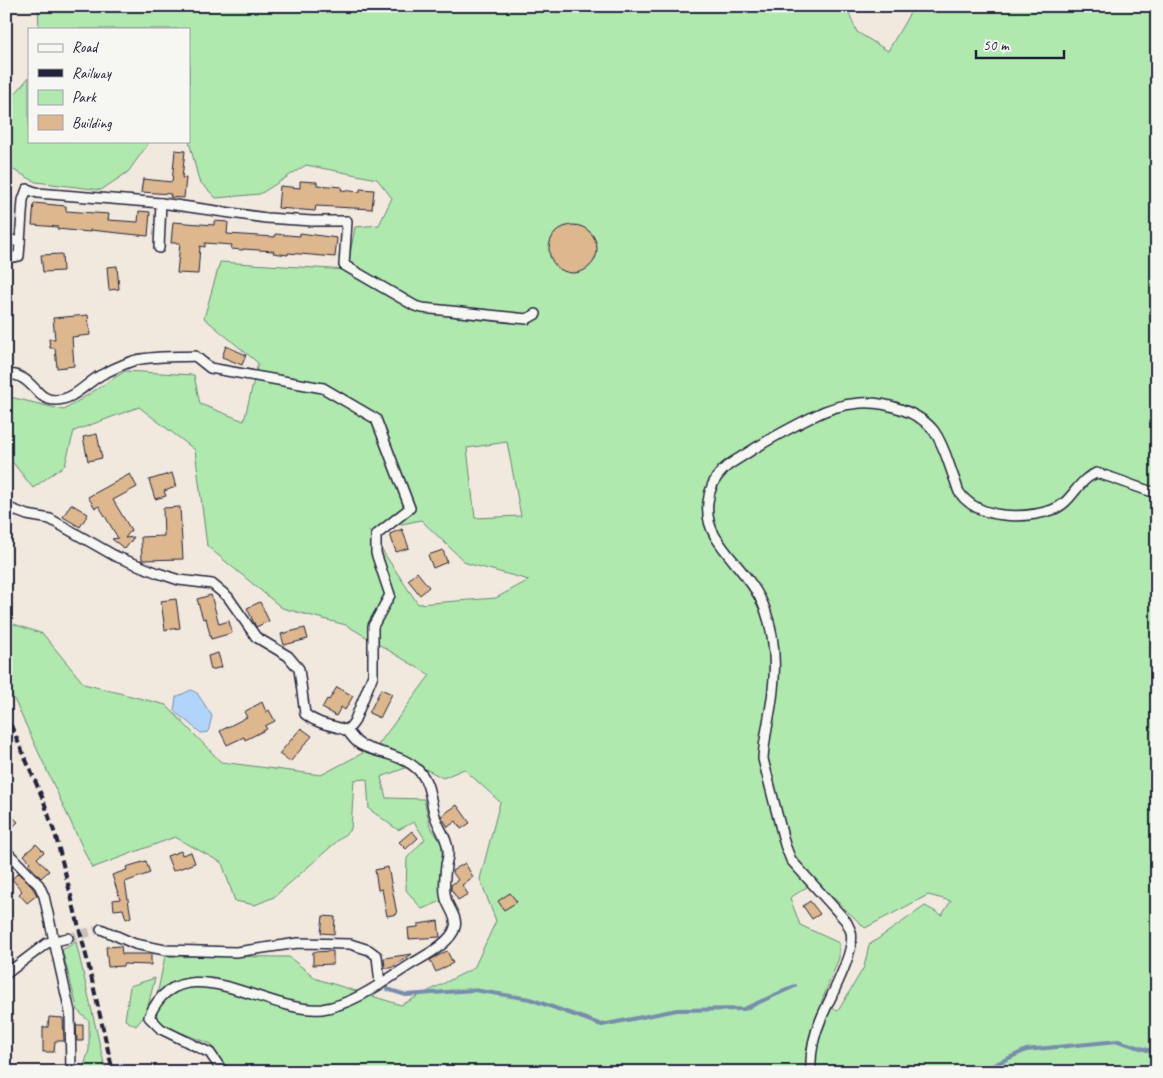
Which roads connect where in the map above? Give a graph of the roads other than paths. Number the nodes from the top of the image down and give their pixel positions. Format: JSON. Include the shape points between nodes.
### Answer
{"nodes":[{"id":1,"x":161,"y":203,"type":"junction"},
{"id":2,"x":6,"y":239,"type":"edge"},
{"id":3,"x":20,"y":242,"type":"junction"},
{"id":4,"x":159,"y":248,"type":"dead end"},
{"id":5,"x":6,"y":258,"type":"edge"},
{"id":6,"x":536,"y":314,"type":"dead end"},
{"id":7,"x":6,"y":374,"type":"edge"},
{"id":8,"x":1157,"y":493,"type":"edge"},
{"id":9,"x":6,"y":507,"type":"edge"},
{"id":10,"x":347,"y":731,"type":"junction"},
{"id":11,"x":6,"y":851,"type":"edge"},
{"id":12,"x":101,"y":930,"type":"tunnel mouth"},
{"id":13,"x":68,"y":938,"type":"tunnel mouth"},
{"id":14,"x":56,"y":941,"type":"junction"},
{"id":15,"x":6,"y":974,"type":"edge"},
{"id":16,"x":380,"y":984,"type":"junction"},
{"id":17,"x":70,"y":1072,"type":"edge"},
{"id":18,"x":223,"y":1072,"type":"edge"},
{"id":19,"x":811,"y":1072,"type":"edge"}],
"edges":[{"from":1,"to":3,"type":"street","via":[[38,193],[27,189],[23,200]]},
{"from":1,"to":4,"type":"street"},
{"from":1,"to":6,"type":"street","via":[[266,218],[346,220],[344,265],[415,306],[527,319]]},
{"from":2,"to":3,"type":"street"},
{"from":3,"to":5,"type":"street","via":[[19,256]]},
{"from":7,"to":10,"type":"street","via":[[25,378],[40,396],[53,400],[69,398],[100,375],[134,360],[195,356],[210,368],[323,388],[376,419],[410,508],[376,535],[376,553],[390,595],[373,626],[373,675],[354,722]]},
{"from":8,"to":19,"type":"street","via":[[1096,473],[1054,509],[1028,516],[994,514],[974,507],[959,492],[943,446],[934,430],[919,417],[892,406],[861,403],[826,410],[767,440],[722,470],[714,483],[707,512],[714,535],[750,581],[765,609],[771,634],[773,691],[763,759],[784,845],[791,860],[846,922],[851,933],[852,942],[843,969],[813,1044]]},
{"from":9,"to":10,"type":"street","via":[[50,519],[115,556],[158,573],[212,584],[228,597],[256,637],[288,656],[300,670],[305,714],[315,721]]},
{"from":10,"to":16,"type":"street","via":[[362,746],[403,759],[418,770],[426,781],[449,851],[444,881],[455,929],[435,949]]},
{"from":11,"to":14,"type":"street","via":[[39,885]]},
{"from":12,"to":16,"type":"street","via":[[135,944],[165,950],[236,952],[298,943],[350,944],[369,950],[376,956]]},
{"from":13,"to":14,"type":"street"},
{"from":14,"to":15,"type":"street","via":[[48,943]]},
{"from":14,"to":17,"type":"street","via":[[70,1012]]},
{"from":16,"to":18,"type":"street","via":[[348,1002],[322,1009],[297,1007],[210,983],[194,982],[166,991],[149,1017],[160,1029],[210,1053]]}]}
